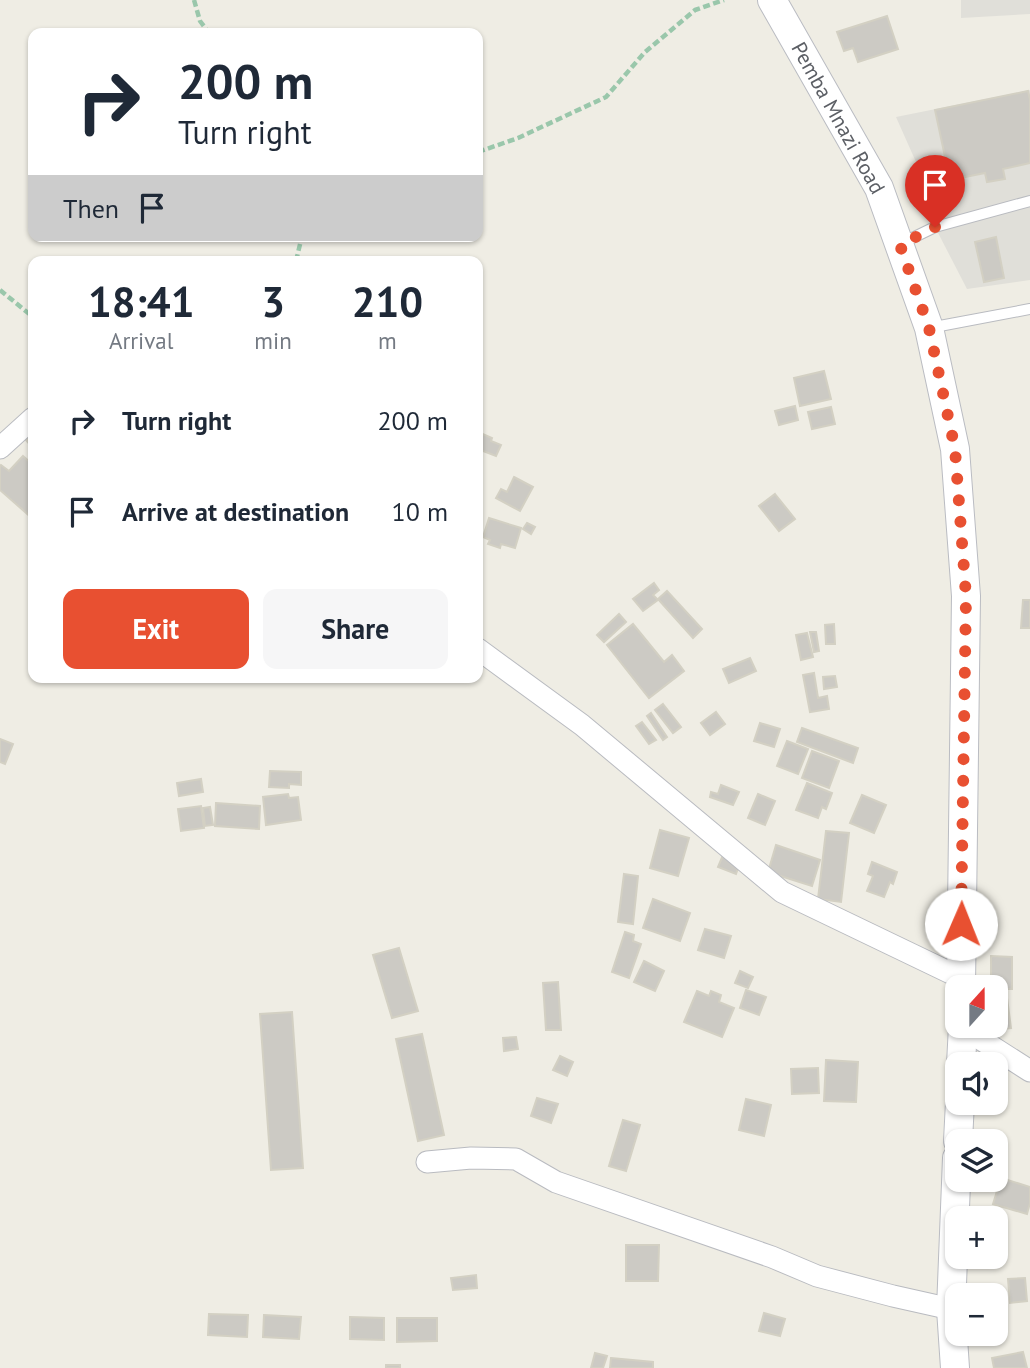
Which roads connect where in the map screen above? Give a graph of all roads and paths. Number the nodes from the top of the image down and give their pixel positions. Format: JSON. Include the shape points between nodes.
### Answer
{"nodes":[{"id":1,"x":194,"y":0,"type":"edge"},
{"id":2,"x":724,"y":0,"type":"edge"},
{"id":3,"x":772,"y":0,"type":"edge"},
{"id":4,"x":205,"y":28,"type":"edge"},
{"id":5,"x":483,"y":150,"type":"edge"},
{"id":6,"x":1030,"y":201,"type":"edge"},
{"id":7,"x":900,"y":245,"type":"junction"},
{"id":8,"x":0,"y":290,"type":"edge"},
{"id":9,"x":1030,"y":309,"type":"edge"},
{"id":10,"x":28,"y":313,"type":"edge"},
{"id":11,"x":929,"y":328,"type":"junction"},
{"id":12,"x":28,"y":423,"type":"edge"},
{"id":13,"x":0,"y":448,"type":"edge"},
{"id":14,"x":483,"y":653,"type":"edge"},
{"id":15,"x":945,"y":975,"type":"edge"},
{"id":16,"x":961,"y":975,"type":"edge"},
{"id":17,"x":980,"y":1038,"type":"edge"},
{"id":18,"x":1030,"y":1071,"type":"edge"},
{"id":19,"x":427,"y":1162,"type":"dead end"},
{"id":20,"x":956,"y":1192,"type":"edge"},
{"id":21,"x":952,"y":1283,"type":"edge"},
{"id":22,"x":945,"y":1308,"type":"edge"},
{"id":23,"x":954,"y":1346,"type":"edge"},
{"id":24,"x":956,"y":1368,"type":"edge"}],
"edges":[{"from":1,"to":4,"type":"path"},
{"from":2,"to":5,"type":"path","via":[[695,10],[645,52],[606,97]]},
{"from":3,"to":7,"type":"main road","name":"Pemba Mnazi Road","via":[[879,188]]},
{"from":6,"to":7,"type":"lane","via":[[935,227]]},
{"from":7,"to":11,"type":"main road","name":"Pemba Mnazi Road"},
{"from":8,"to":10,"type":"path"},
{"from":9,"to":11,"type":"lane"},
{"from":11,"to":16,"type":"main road","name":"Pemba Mnazi Road","via":[[955,449],[966,596]]},
{"from":12,"to":13,"type":"street"},
{"from":14,"to":15,"type":"street","via":[[582,725],[782,892]]},
{"from":17,"to":18,"type":"street"},
{"from":19,"to":22,"type":"street","via":[[516,1159],[556,1182],[817,1276]]},
{"from":20,"to":21,"type":"main road"},
{"from":23,"to":24,"type":"main road"}]}
